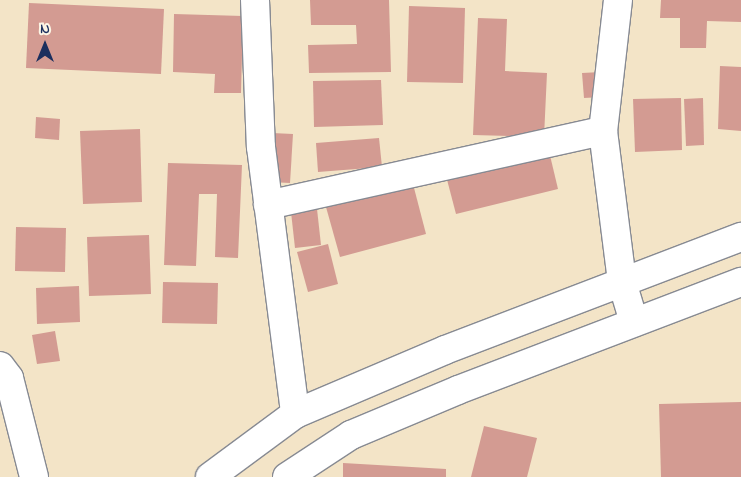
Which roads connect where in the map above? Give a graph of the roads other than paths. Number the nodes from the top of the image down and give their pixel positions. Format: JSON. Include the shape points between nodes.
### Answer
{"nodes":[{"id":1,"x":255,"y":0,"type":"edge"},
{"id":2,"x":618,"y":0,"type":"edge"},
{"id":3,"x":603,"y":131,"type":"junction"},
{"id":4,"x":268,"y":205,"type":"junction"},
{"id":5,"x":741,"y":237,"type":"edge"},
{"id":6,"x":622,"y":282,"type":"junction"},
{"id":7,"x":741,"y":282,"type":"edge"},
{"id":8,"x":634,"y":322,"type":"junction"},
{"id":9,"x":0,"y":366,"type":"edge"},
{"id":10,"x":295,"y":414,"type":"junction"},
{"id":11,"x":34,"y":477,"type":"edge"},
{"id":12,"x":210,"y":477,"type":"edge"},
{"id":13,"x":287,"y":477,"type":"edge"}],
"edges":[{"from":1,"to":4,"type":"street","via":[[261,147]]},
{"from":2,"to":3,"type":"street"},
{"from":3,"to":4,"type":"street"},
{"from":3,"to":6,"type":"street"},
{"from":4,"to":10,"type":"street"},
{"from":5,"to":6,"type":"street"},
{"from":6,"to":8,"type":"street"},
{"from":6,"to":10,"type":"street","via":[[445,350]]},
{"from":7,"to":8,"type":"street"},
{"from":8,"to":13,"type":"street","via":[[351,435]]},
{"from":9,"to":11,"type":"street","via":[[9,378]]},
{"from":10,"to":12,"type":"street"}]}
